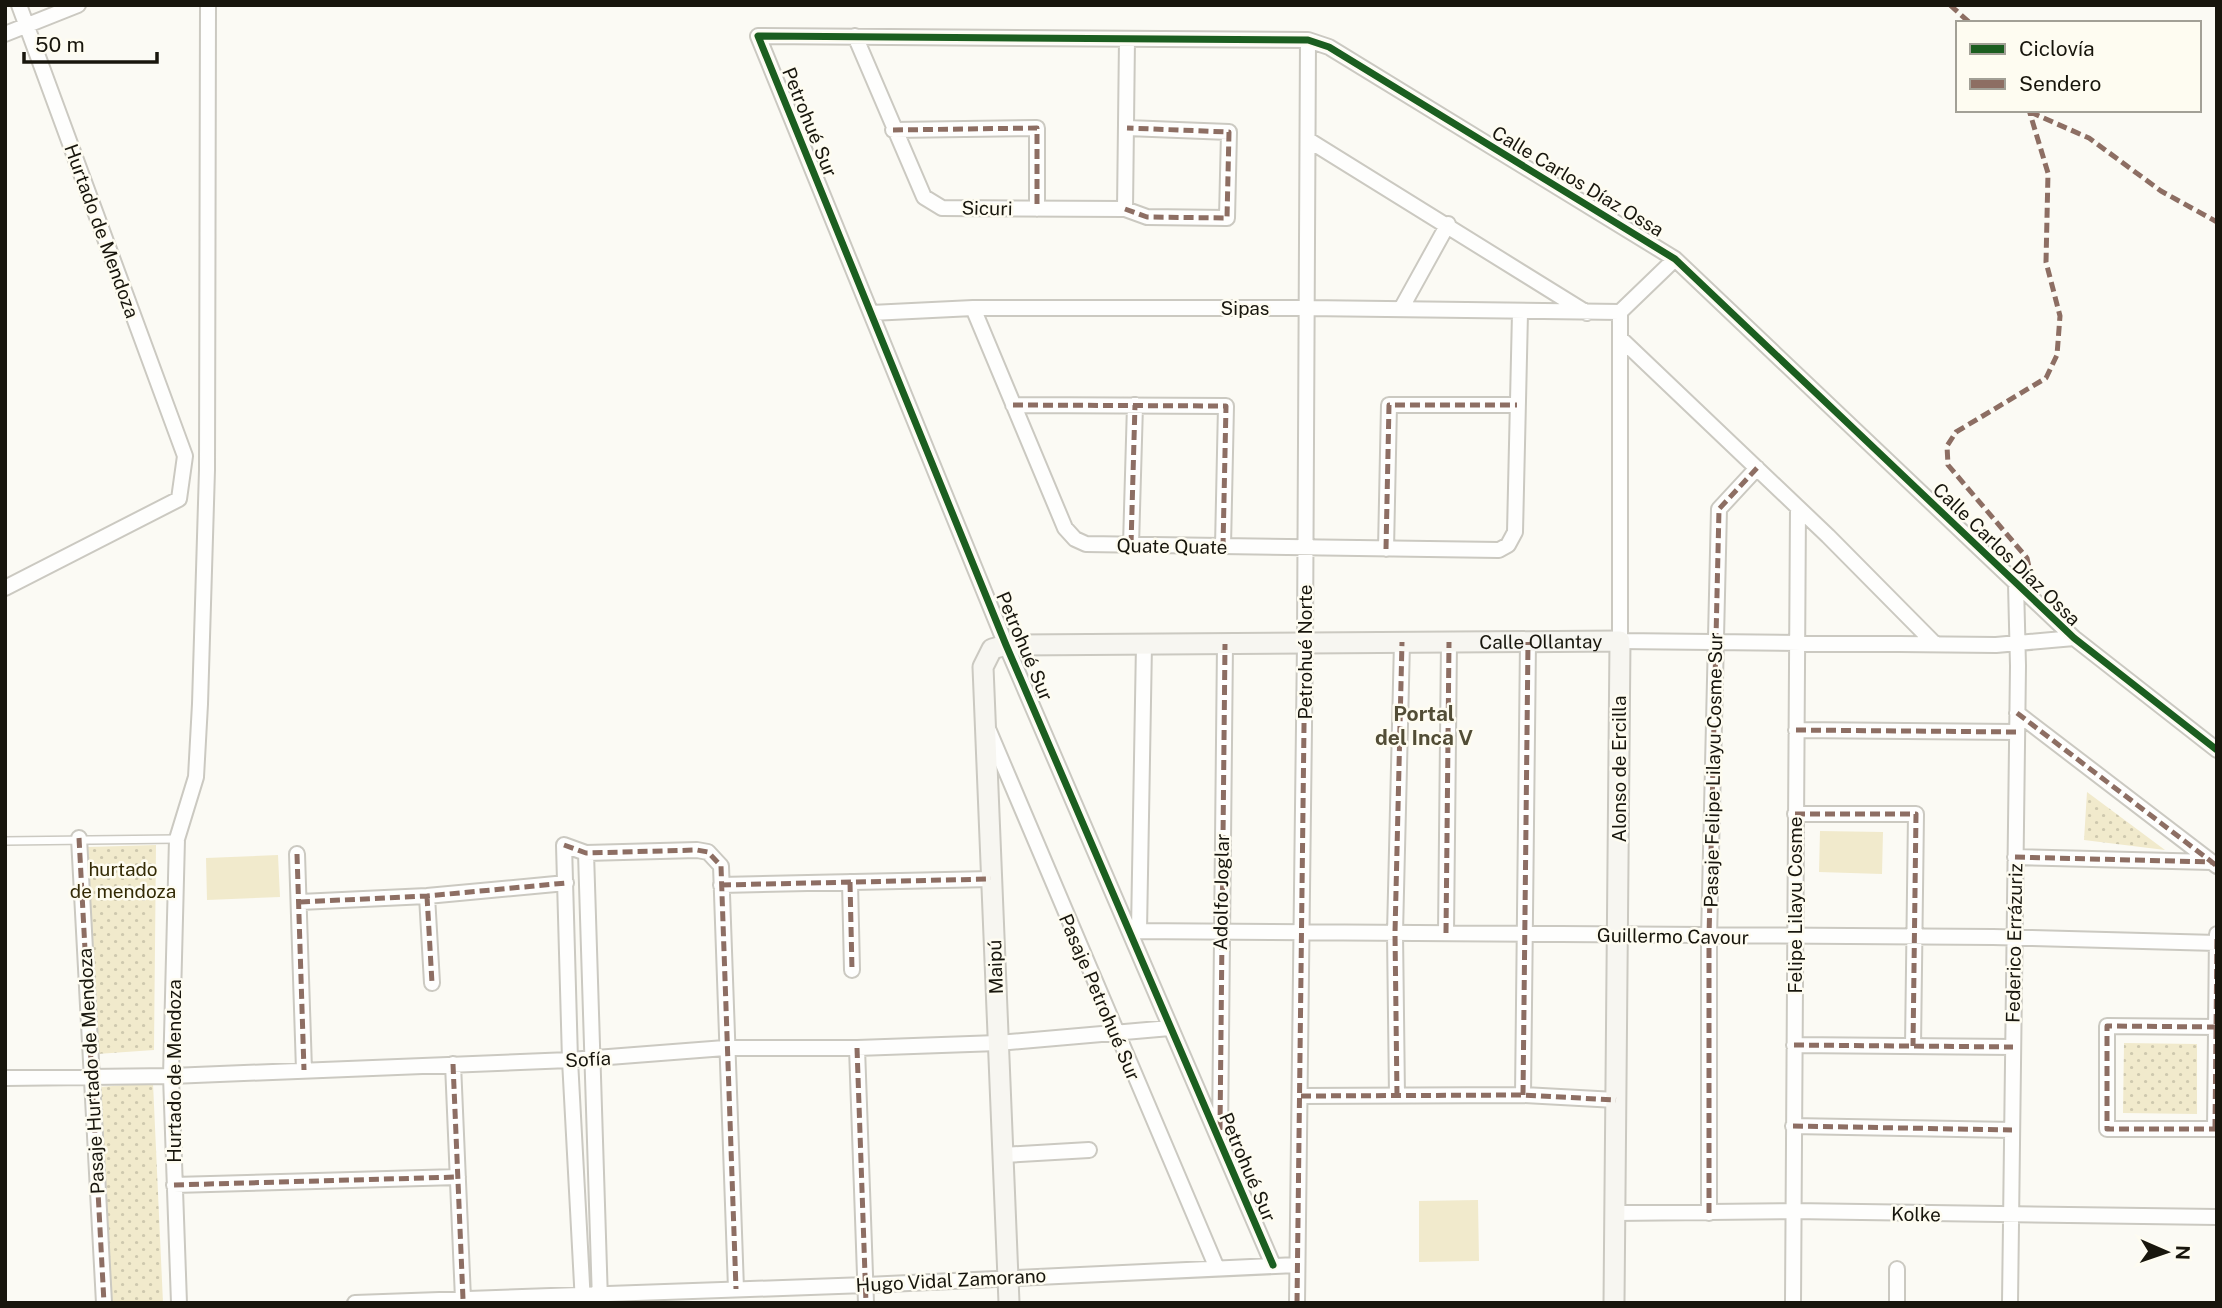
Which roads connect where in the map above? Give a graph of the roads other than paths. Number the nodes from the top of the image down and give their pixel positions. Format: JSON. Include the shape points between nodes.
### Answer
{"nodes":[{"id":1,"x":19,"y":5,"type":"edge"},
{"id":2,"x":78,"y":5,"type":"edge"},
{"id":3,"x":208,"y":5,"type":"edge"},
{"id":4,"x":27,"y":25,"type":"junction"},
{"id":5,"x":5,"y":33,"type":"edge"},
{"id":6,"x":758,"y":36,"type":"joint"},
{"id":7,"x":855,"y":36,"type":"junction"},
{"id":8,"x":1127,"y":39,"type":"junction"},
{"id":9,"x":1308,"y":40,"type":"junction"},
{"id":10,"x":1127,"y":128,"type":"junction"},
{"id":11,"x":893,"y":130,"type":"junction"},
{"id":12,"x":1310,"y":141,"type":"junction"},
{"id":13,"x":1037,"y":209,"type":"junction"},
{"id":14,"x":1125,"y":209,"type":"junction"},
{"id":15,"x":1448,"y":224,"type":"junction"},
{"id":16,"x":1675,"y":258,"type":"junction"},
{"id":17,"x":1307,"y":308,"type":"junction"},
{"id":18,"x":973,"y":309,"type":"junction"},
{"id":19,"x":1401,"y":309,"type":"junction"},
{"id":20,"x":1620,"y":312,"type":"junction"},
{"id":21,"x":871,"y":313,"type":"junction"},
{"id":22,"x":1520,"y":313,"type":"junction"},
{"id":23,"x":1587,"y":313,"type":"junction"},
{"id":24,"x":1620,"y":338,"type":"junction"},
{"id":25,"x":1013,"y":405,"type":"junction"},
{"id":26,"x":1135,"y":405,"type":"junction"},
{"id":27,"x":1517,"y":405,"type":"junction"},
{"id":28,"x":207,"y":453,"type":"junction"},
{"id":29,"x":185,"y":456,"type":"junction"},
{"id":30,"x":1757,"y":468,"type":"junction"},
{"id":31,"x":1798,"y":508,"type":"junction"},
{"id":32,"x":1131,"y":545,"type":"junction"},
{"id":33,"x":1223,"y":547,"type":"junction"},
{"id":34,"x":1306,"y":548,"type":"junction"},
{"id":35,"x":1387,"y":549,"type":"junction"},
{"id":36,"x":2016,"y":584,"type":"junction"},
{"id":37,"x":5,"y":588,"type":"edge"},
{"id":38,"x":2074,"y":638,"type":"junction"},
{"id":39,"x":1620,"y":641,"type":"junction"},
{"id":40,"x":1402,"y":642,"type":"junction"},
{"id":41,"x":1449,"y":642,"type":"junction"},
{"id":42,"x":1528,"y":642,"type":"junction"},
{"id":43,"x":1306,"y":643,"type":"junction"},
{"id":44,"x":1715,"y":643,"type":"junction"},
{"id":45,"x":1934,"y":643,"type":"junction"},
{"id":46,"x":2018,"y":643,"type":"junction"},
{"id":47,"x":1144,"y":644,"type":"junction"},
{"id":48,"x":1225,"y":644,"type":"junction"},
{"id":49,"x":1796,"y":644,"type":"junction"},
{"id":50,"x":1006,"y":645,"type":"junction"},
{"id":51,"x":2017,"y":713,"type":"junction"},
{"id":52,"x":987,"y":727,"type":"junction"},
{"id":53,"x":1796,"y":730,"type":"junction"},
{"id":54,"x":2016,"y":732,"type":"junction"},
{"id":55,"x":2217,"y":750,"type":"edge"},
{"id":56,"x":1795,"y":814,"type":"junction"},
{"id":57,"x":79,"y":838,"type":"junction"},
{"id":58,"x":177,"y":839,"type":"junction"},
{"id":59,"x":5,"y":841,"type":"edge"},
{"id":60,"x":586,"y":853,"type":"junction"},
{"id":61,"x":297,"y":854,"type":"dead end"},
{"id":62,"x":2015,"y":857,"type":"junction"},
{"id":63,"x":2214,"y":864,"type":"edge"},
{"id":64,"x":991,"y":879,"type":"junction"},
{"id":65,"x":850,"y":882,"type":"junction"},
{"id":66,"x":566,"y":883,"type":"junction"},
{"id":67,"x":722,"y":885,"type":"junction"},
{"id":68,"x":427,"y":896,"type":"junction"},
{"id":69,"x":300,"y":902,"type":"junction"},
{"id":70,"x":1135,"y":931,"type":"junction"},
{"id":71,"x":1301,"y":933,"type":"junction"},
{"id":72,"x":1395,"y":933,"type":"junction"},
{"id":73,"x":1446,"y":933,"type":"junction"},
{"id":74,"x":1220,"y":934,"type":"junction"},
{"id":75,"x":1524,"y":934,"type":"junction"},
{"id":76,"x":2217,"y":934,"type":"edge"},
{"id":77,"x":1618,"y":936,"type":"junction"},
{"id":78,"x":1709,"y":937,"type":"junction"},
{"id":79,"x":1914,"y":937,"type":"junction"},
{"id":80,"x":1795,"y":938,"type":"junction"},
{"id":81,"x":2014,"y":938,"type":"junction"},
{"id":82,"x":2217,"y":943,"type":"edge"},
{"id":83,"x":852,"y":970,"type":"dead end"},
{"id":84,"x":432,"y":983,"type":"dead end"},
{"id":85,"x":2216,"y":1027,"type":"edge"},
{"id":86,"x":1170,"y":1028,"type":"junction"},
{"id":87,"x":1115,"y":1033,"type":"junction"},
{"id":88,"x":998,"y":1043,"type":"junction"},
{"id":89,"x":1794,"y":1045,"type":"junction"},
{"id":90,"x":1913,"y":1046,"type":"junction"},
{"id":91,"x":2013,"y":1047,"type":"junction"},
{"id":92,"x":725,"y":1048,"type":"junction"},
{"id":93,"x":858,"y":1048,"type":"junction"},
{"id":94,"x":591,"y":1059,"type":"junction"},
{"id":95,"x":570,"y":1060,"type":"junction"},
{"id":96,"x":453,"y":1064,"type":"junction"},
{"id":97,"x":304,"y":1070,"type":"junction"},
{"id":98,"x":91,"y":1075,"type":"junction"},
{"id":99,"x":171,"y":1076,"type":"junction"},
{"id":100,"x":5,"y":1078,"type":"edge"},
{"id":101,"x":1301,"y":1096,"type":"junction"},
{"id":102,"x":1397,"y":1096,"type":"junction"},
{"id":103,"x":1523,"y":1096,"type":"junction"},
{"id":104,"x":1616,"y":1100,"type":"junction"},
{"id":105,"x":1793,"y":1126,"type":"junction"},
{"id":106,"x":2216,"y":1129,"type":"edge"},
{"id":107,"x":2012,"y":1130,"type":"junction"},
{"id":108,"x":1220,"y":1140,"type":"junction"},
{"id":109,"x":1089,"y":1150,"type":"dead end"},
{"id":110,"x":1003,"y":1155,"type":"junction"},
{"id":111,"x":458,"y":1177,"type":"junction"},
{"id":112,"x":174,"y":1185,"type":"junction"},
{"id":113,"x":1793,"y":1211,"type":"junction"},
{"id":114,"x":1614,"y":1213,"type":"junction"},
{"id":115,"x":1709,"y":1213,"type":"junction"},
{"id":116,"x":2011,"y":1216,"type":"junction"},
{"id":117,"x":2217,"y":1217,"type":"edge"},
{"id":118,"x":1273,"y":1265,"type":"junction"},
{"id":119,"x":1296,"y":1265,"type":"junction"},
{"id":120,"x":1216,"y":1266,"type":"junction"},
{"id":121,"x":1897,"y":1269,"type":"dead end"},
{"id":122,"x":1008,"y":1278,"type":"junction"},
{"id":123,"x":866,"y":1285,"type":"junction"},
{"id":124,"x":736,"y":1289,"type":"junction"},
{"id":125,"x":600,"y":1298,"type":"edge"},
{"id":126,"x":463,"y":1299,"type":"junction"},
{"id":127,"x":583,"y":1299,"type":"edge"},
{"id":128,"x":104,"y":1303,"type":"edge"},
{"id":129,"x":179,"y":1303,"type":"edge"},
{"id":130,"x":355,"y":1303,"type":"edge"},
{"id":131,"x":866,"y":1303,"type":"edge"},
{"id":132,"x":1009,"y":1303,"type":"edge"},
{"id":133,"x":1297,"y":1303,"type":"edge"},
{"id":134,"x":1614,"y":1303,"type":"edge"},
{"id":135,"x":1793,"y":1303,"type":"edge"},
{"id":136,"x":1897,"y":1303,"type":"edge"},
{"id":137,"x":2010,"y":1303,"type":"edge"}],
"edges":[{"from":1,"to":4,"type":"street","name":"Hurtado de Mendoza"},
{"from":2,"to":4,"type":"street"},
{"from":3,"to":28,"type":"street","name":"Hurtado de Mendoza"},
{"from":4,"to":5,"type":"street"},
{"from":4,"to":29,"type":"street","name":"Hurtado de Mendoza"},
{"from":6,"to":7,"type":"street","name":"Calle Carlos Díaz Ossa"},
{"from":6,"to":21,"type":"street","name":"Petrohué Sur"},
{"from":7,"to":8,"type":"street","name":"Calle Carlos Díaz Ossa"},
{"from":7,"to":11,"type":"street","name":"Sicuri"},
{"from":8,"to":9,"type":"street","name":"Calle Carlos Díaz Ossa"},
{"from":8,"to":10,"type":"street"},
{"from":9,"to":12,"type":"street","name":"Petrohué Norte"},
{"from":9,"to":16,"type":"street","name":"Calle Carlos Díaz Ossa","via":[[1341,55]]},
{"from":10,"to":14,"type":"street"},
{"from":10,"to":14,"type":"street","name":"Sicuri","via":[[1229,132],[1227,218],[1147,217]]},
{"from":11,"to":13,"type":"street","name":"Sicuri","via":[[931,203],[942,208]]},
{"from":11,"to":13,"type":"street","via":[[1037,128]]},
{"from":12,"to":15,"type":"street"},
{"from":12,"to":17,"type":"street","name":"Petrohué Norte"},
{"from":13,"to":14,"type":"street","name":"Sicuri"},
{"from":15,"to":19,"type":"street"},
{"from":15,"to":23,"type":"street"},
{"from":16,"to":20,"type":"street"},
{"from":16,"to":36,"type":"street","name":"Calle Carlos Díaz Ossa"},
{"from":17,"to":18,"type":"street","name":"Sipas"},
{"from":17,"to":19,"type":"street","name":"Sipas"},
{"from":17,"to":34,"type":"street","name":"Petrohué Norte"},
{"from":18,"to":21,"type":"street","name":"Sipas"},
{"from":18,"to":25,"type":"street","name":"Quate Quate"},
{"from":19,"to":22,"type":"street","name":"Sipas"},
{"from":20,"to":23,"type":"street","name":"Sipas"},
{"from":20,"to":24,"type":"street","name":"Alonso de Ercilla"},
{"from":21,"to":50,"type":"street","name":"Petrohué Sur"},
{"from":22,"to":23,"type":"street","name":"Sipas"},
{"from":22,"to":27,"type":"street"},
{"from":24,"to":30,"type":"street"},
{"from":24,"to":39,"type":"street","name":"Alonso de Ercilla"},
{"from":25,"to":26,"type":"street"},
{"from":25,"to":32,"type":"street","name":"Quate Quate","via":[[1065,528],[1086,544]]},
{"from":26,"to":32,"type":"street"},
{"from":26,"to":33,"type":"street","via":[[1226,406]]},
{"from":27,"to":35,"type":"street","name":"Quate Quate","via":[[1515,532],[1508,545],[1499,550]]},
{"from":27,"to":35,"type":"street","via":[[1389,404]]},
{"from":28,"to":29,"type":"street"},
{"from":28,"to":58,"type":"street","name":"Hurtado de Mendoza","via":[[196,777]]},
{"from":29,"to":37,"type":"street","via":[[179,499]]},
{"from":30,"to":31,"type":"street"},
{"from":30,"to":44,"type":"street","name":"Pasaje Felipe Lilayu Cosme Sur","via":[[1719,509]]},
{"from":31,"to":45,"type":"street"},
{"from":31,"to":49,"type":"street","name":"Felipe Lilayu Cosme"},
{"from":32,"to":33,"type":"street","name":"Quate Quate"},
{"from":33,"to":34,"type":"street","name":"Quate Quate"},
{"from":34,"to":35,"type":"street","name":"Quate Quate"},
{"from":34,"to":43,"type":"street","name":"Petrohué Norte"},
{"from":36,"to":38,"type":"street","name":"Calle Carlos Díaz Ossa"},
{"from":36,"to":46,"type":"street","name":"Federico Errázuriz"},
{"from":38,"to":46,"type":"street","name":"Calle Ollantay"},
{"from":38,"to":55,"type":"street","name":"Calle Carlos Díaz Ossa"},
{"from":39,"to":42,"type":"street","name":"Calle Ollantay"},
{"from":39,"to":44,"type":"street","name":"Calle Ollantay"},
{"from":39,"to":77,"type":"street","name":"Alonso de Ercilla"},
{"from":40,"to":41,"type":"street","name":"Calle Ollantay"},
{"from":40,"to":43,"type":"street","name":"Calle Ollantay"},
{"from":40,"to":72,"type":"street"},
{"from":41,"to":42,"type":"street","name":"Calle Ollantay"},
{"from":41,"to":73,"type":"street"},
{"from":42,"to":75,"type":"street"},
{"from":43,"to":48,"type":"street","name":"Calle Ollantay"},
{"from":43,"to":71,"type":"street","name":"Petrohué Norte"},
{"from":44,"to":49,"type":"street","name":"Calle Ollantay"},
{"from":44,"to":78,"type":"street","name":"Pasaje Felipe Lilayu Cosme Sur"},
{"from":45,"to":46,"type":"street","name":"Calle Ollantay"},
{"from":45,"to":49,"type":"street","name":"Calle Ollantay"},
{"from":46,"to":51,"type":"street","name":"Federico Errázuriz"},
{"from":47,"to":48,"type":"street","name":"Calle Ollantay"},
{"from":47,"to":50,"type":"street","name":"Calle Ollantay"},
{"from":47,"to":70,"type":"street"},
{"from":48,"to":74,"type":"street","name":"Adolfo Joglar"},
{"from":49,"to":53,"type":"street","name":"Felipe Lilayu Cosme"},
{"from":50,"to":52,"type":"street","name":"Maipú","via":[[992,649],[984,667]]},
{"from":50,"to":70,"type":"street","name":"Petrohué Sur"},
{"from":51,"to":54,"type":"street","name":"Federico Errázuriz"},
{"from":51,"to":63,"type":"street"},
{"from":52,"to":64,"type":"street","name":"Maipú"},
{"from":52,"to":87,"type":"street","name":"Pasaje Petrohué Sur"},
{"from":53,"to":54,"type":"street"},
{"from":53,"to":56,"type":"street","name":"Felipe Lilayu Cosme"},
{"from":54,"to":62,"type":"street","name":"Federico Errázuriz"},
{"from":56,"to":79,"type":"street","via":[[1916,814]]},
{"from":56,"to":80,"type":"street","name":"Felipe Lilayu Cosme"},
{"from":57,"to":58,"type":"lane"},
{"from":57,"to":59,"type":"lane"},
{"from":57,"to":98,"type":"street","name":"Pasaje Hurtado de Mendoza"},
{"from":58,"to":99,"type":"street","name":"Hurtado de Mendoza"},
{"from":60,"to":66,"type":"street","via":[[564,845]]},
{"from":60,"to":67,"type":"street","via":[[708,852],[721,866]]},
{"from":60,"to":94,"type":"street"},
{"from":61,"to":69,"type":"street"},
{"from":62,"to":63,"type":"street"},
{"from":62,"to":81,"type":"street","name":"Federico Errázuriz"},
{"from":64,"to":65,"type":"street"},
{"from":64,"to":88,"type":"street","name":"Maipú"},
{"from":65,"to":67,"type":"street"},
{"from":65,"to":83,"type":"street"},
{"from":66,"to":68,"type":"street"},
{"from":66,"to":95,"type":"street"},
{"from":67,"to":92,"type":"street"},
{"from":68,"to":69,"type":"street"},
{"from":68,"to":84,"type":"street"},
{"from":69,"to":97,"type":"street"},
{"from":70,"to":74,"type":"street","name":"Guillermo Cavour"},
{"from":70,"to":86,"type":"street","name":"Petrohué Sur"},
{"from":71,"to":72,"type":"street","name":"Guillermo Cavour"},
{"from":71,"to":74,"type":"street","name":"Guillermo Cavour"},
{"from":71,"to":101,"type":"street","name":"Petrohué Norte"},
{"from":72,"to":73,"type":"street","name":"Guillermo Cavour"},
{"from":72,"to":102,"type":"street"},
{"from":73,"to":75,"type":"street","name":"Guillermo Cavour"},
{"from":74,"to":108,"type":"street","name":"Adolfo Joglar"},
{"from":75,"to":77,"type":"street","name":"Guillermo Cavour"},
{"from":75,"to":103,"type":"street"},
{"from":76,"to":82,"type":"street"},
{"from":77,"to":78,"type":"street","name":"Guillermo Cavour"},
{"from":77,"to":104,"type":"street","name":"Alonso de Ercilla"},
{"from":78,"to":80,"type":"street","name":"Guillermo Cavour"},
{"from":78,"to":115,"type":"street","name":"Pasaje Felipe Lilayu Cosme Sur"},
{"from":79,"to":80,"type":"street","name":"Guillermo Cavour"},
{"from":79,"to":81,"type":"street","name":"Guillermo Cavour"},
{"from":79,"to":90,"type":"street"},
{"from":80,"to":89,"type":"street","name":"Felipe Lilayu Cosme"},
{"from":81,"to":82,"type":"street","name":"Guillermo Cavour"},
{"from":81,"to":91,"type":"street","name":"Federico Errázuriz"},
{"from":82,"to":85,"type":"street"},
{"from":85,"to":106,"type":"street"},
{"from":85,"to":106,"type":"street","via":[[2107,1026],[2107,1129]]},
{"from":86,"to":87,"type":"street","name":"Sofía"},
{"from":86,"to":108,"type":"street","name":"Petrohué Sur"},
{"from":87,"to":88,"type":"street","name":"Sofía"},
{"from":87,"to":120,"type":"street","name":"Pasaje Petrohué Sur"},
{"from":88,"to":93,"type":"street","name":"Sofía"},
{"from":88,"to":110,"type":"street","name":"Maipú"},
{"from":89,"to":90,"type":"street"},
{"from":89,"to":105,"type":"street","name":"Felipe Lilayu Cosme"},
{"from":90,"to":91,"type":"street"},
{"from":91,"to":107,"type":"street","name":"Federico Errázuriz"},
{"from":92,"to":93,"type":"street","name":"Sofía"},
{"from":92,"to":94,"type":"street","name":"Sofía"},
{"from":92,"to":124,"type":"street"},
{"from":93,"to":123,"type":"street"},
{"from":94,"to":95,"type":"street","name":"Sofía"},
{"from":94,"to":125,"type":"street"},
{"from":95,"to":96,"type":"street","name":"Sofía"},
{"from":95,"to":127,"type":"street"},
{"from":96,"to":97,"type":"street","name":"Sofía"},
{"from":96,"to":111,"type":"street"},
{"from":97,"to":99,"type":"street","name":"Sofía"},
{"from":98,"to":99,"type":"street","name":"Sofía"},
{"from":98,"to":100,"type":"street","name":"Sofía"},
{"from":98,"to":128,"type":"street","name":"Pasaje Hurtado de Mendoza"},
{"from":99,"to":112,"type":"street","name":"Hurtado de Mendoza"},
{"from":101,"to":102,"type":"street"},
{"from":101,"to":119,"type":"street","name":"Petrohué Norte"},
{"from":102,"to":103,"type":"street"},
{"from":103,"to":104,"type":"street"},
{"from":104,"to":114,"type":"street","name":"Alonso de Ercilla"},
{"from":105,"to":107,"type":"street"},
{"from":105,"to":113,"type":"street","name":"Felipe Lilayu Cosme"},
{"from":107,"to":116,"type":"street","name":"Federico Errázuriz"},
{"from":108,"to":118,"type":"street","name":"Petrohué Sur"},
{"from":109,"to":110,"type":"street"},
{"from":110,"to":122,"type":"street","name":"Maipú"},
{"from":111,"to":112,"type":"street"},
{"from":111,"to":126,"type":"street"},
{"from":112,"to":129,"type":"street","name":"Hurtado de Mendoza"},
{"from":113,"to":115,"type":"street","name":"Kolke"},
{"from":113,"to":116,"type":"street","name":"Kolke"},
{"from":113,"to":135,"type":"street","name":"Felipe Lilayu Cosme"},
{"from":114,"to":115,"type":"street","name":"Kolke"},
{"from":114,"to":134,"type":"street","name":"Alonso de Ercilla"},
{"from":116,"to":117,"type":"street","name":"Kolke"},
{"from":116,"to":137,"type":"street","name":"Federico Errázuriz"},
{"from":118,"to":119,"type":"street","name":"Hugo Vidal Zamorano"},
{"from":118,"to":120,"type":"street","name":"Hugo Vidal Zamorano"},
{"from":119,"to":133,"type":"street","name":"Petrohué Norte"},
{"from":120,"to":122,"type":"street","name":"Hugo Vidal Zamorano"},
{"from":121,"to":136,"type":"street"},
{"from":122,"to":123,"type":"street","name":"Hugo Vidal Zamorano"},
{"from":122,"to":132,"type":"street","name":"Maipú"},
{"from":123,"to":124,"type":"street","name":"Hugo Vidal Zamorano"},
{"from":123,"to":131,"type":"street"},
{"from":124,"to":125,"type":"street","name":"Hugo Vidal Zamorano"},
{"from":125,"to":127,"type":"street","name":"Hugo Vidal Zamorano"},
{"from":126,"to":127,"type":"street","name":"Hugo Vidal Zamorano"},
{"from":126,"to":130,"type":"street","name":"Hugo Vidal Zamorano"}]}
